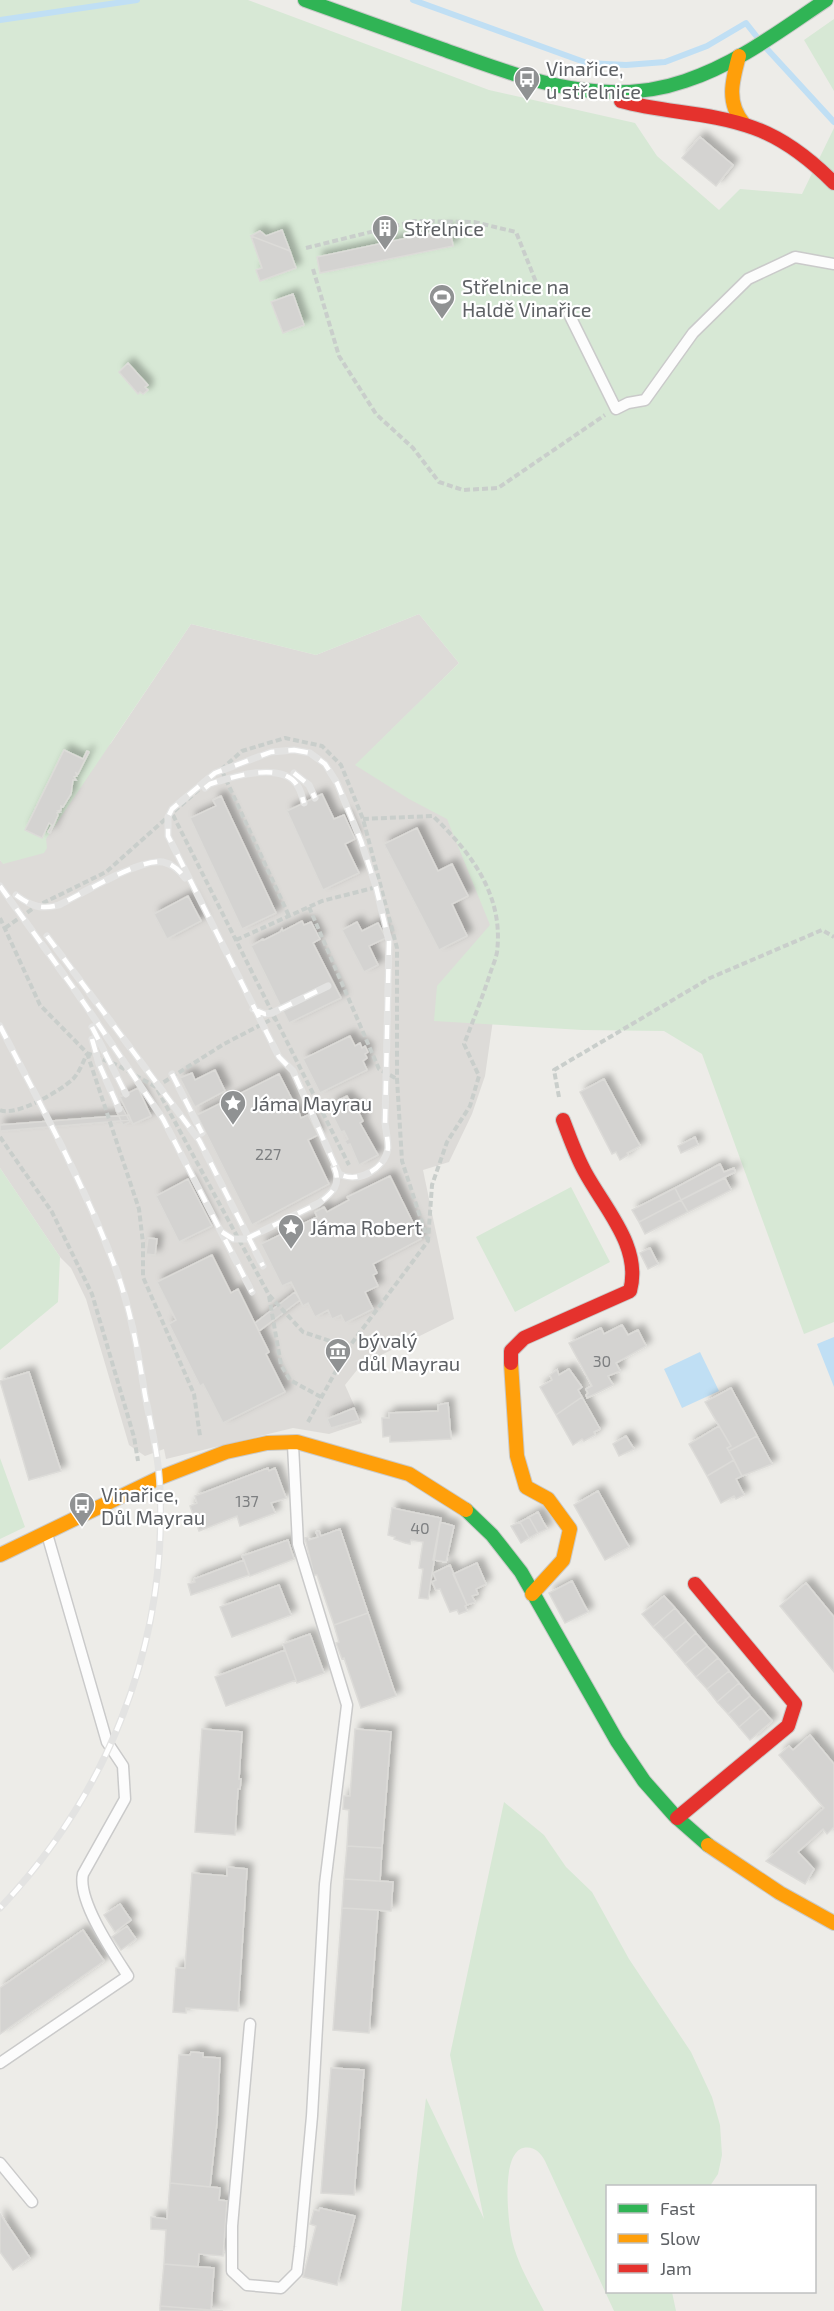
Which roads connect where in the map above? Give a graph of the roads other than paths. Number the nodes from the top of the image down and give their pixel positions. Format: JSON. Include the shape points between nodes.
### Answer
{"nodes":[{"id":1,"x":305,"y":0,"type":"edge"},
{"id":2,"x":826,"y":0,"type":"edge"},
{"id":3,"x":745,"y":53,"type":"junction"},
{"id":4,"x":580,"y":90,"type":"junction"},
{"id":5,"x":744,"y":124,"type":"junction"},
{"id":6,"x":834,"y":183,"type":"edge"},
{"id":7,"x":834,"y":264,"type":"edge"},
{"id":8,"x":569,"y":314,"type":"dead end"},
{"id":9,"x":563,"y":1120,"type":"road end"},
{"id":10,"x":295,"y":1442,"type":"junction"},
{"id":11,"x":46,"y":1530,"type":"junction"},
{"id":12,"x":0,"y":1555,"type":"edge"},
{"id":13,"x":695,"y":1584,"type":"dead end"},
{"id":14,"x":532,"y":1594,"type":"junction"},
{"id":15,"x":677,"y":1818,"type":"junction"},
{"id":16,"x":834,"y":1923,"type":"edge"},
{"id":17,"x":250,"y":2024,"type":"dead end"},
{"id":18,"x":0,"y":2063,"type":"edge"},
{"id":19,"x":0,"y":2163,"type":"edge"},
{"id":20,"x":32,"y":2202,"type":"dead end"}],
"edges":[{"from":1,"to":4,"type":"street","via":[[529,80]]},
{"from":2,"to":3,"type":"street"},
{"from":3,"to":4,"type":"street","via":[[672,86],[634,92]]},
{"from":3,"to":5,"type":"street","via":[[731,87],[735,113]]},
{"from":4,"to":5,"type":"street","via":[[642,107]]},
{"from":5,"to":6,"type":"street","via":[[796,151]]},
{"from":7,"to":8,"type":"lane","via":[[795,257],[748,279],[693,333],[645,400],[616,410]]},
{"from":9,"to":14,"type":"street","via":[[583,1170],[632,1253],[636,1281],[630,1291],[524,1338],[511,1351],[517,1456],[526,1486],[548,1499],[570,1529],[563,1560]]},
{"from":10,"to":11,"type":"street","via":[[226,1452]]},
{"from":10,"to":14,"type":"street","via":[[409,1474],[460,1505],[492,1535],[521,1572]]},
{"from":10,"to":17,"type":"lane","via":[[298,1544],[347,1705],[325,1884],[300,2247],[297,2272],[281,2288],[247,2285],[232,2271],[232,2226]]},
{"from":11,"to":12,"type":"street"},
{"from":11,"to":18,"type":"lane","via":[[106,1742],[123,1766],[125,1799],[80,1885],[98,1927],[128,1976]]},
{"from":13,"to":15,"type":"street","via":[[795,1704],[788,1726]]},
{"from":14,"to":15,"type":"street","via":[[617,1741],[644,1781]]},
{"from":15,"to":16,"type":"street","via":[[713,1849]]},
{"from":19,"to":20,"type":"lane"}]}
